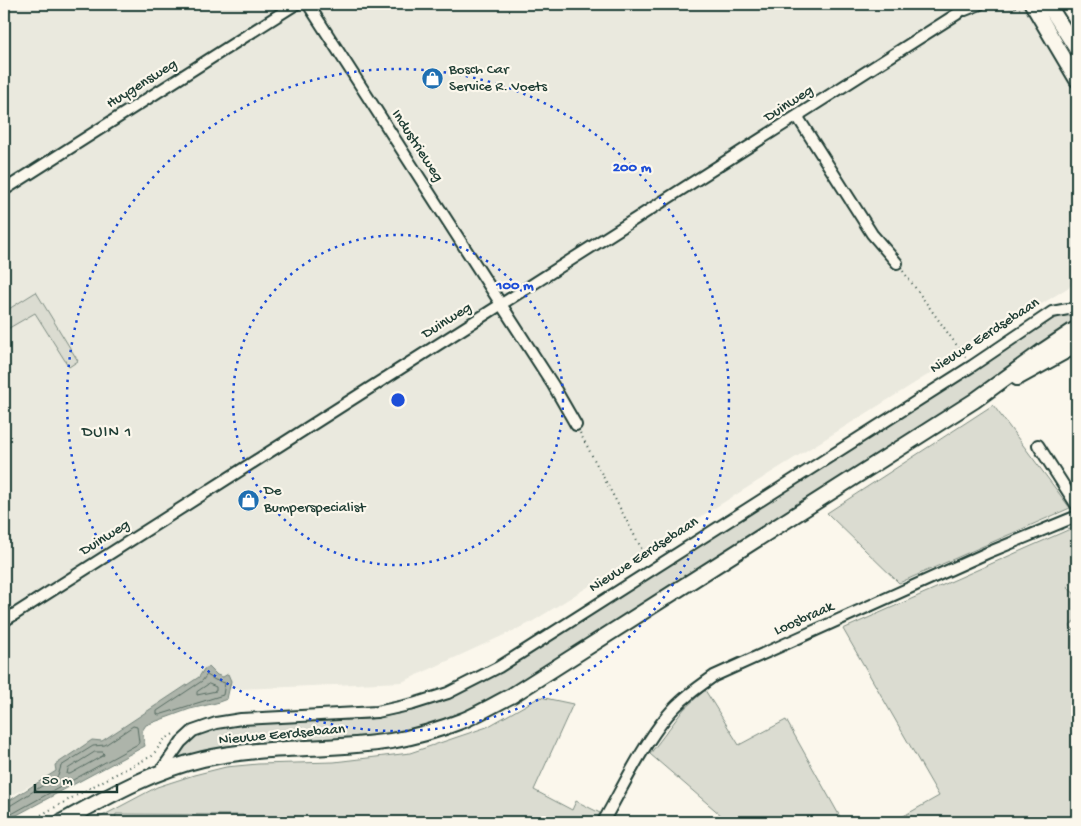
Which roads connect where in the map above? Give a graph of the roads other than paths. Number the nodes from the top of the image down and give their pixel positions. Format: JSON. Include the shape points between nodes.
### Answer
{"nodes":[{"id":1,"x":296,"y":4,"type":"edge"},
{"id":2,"x":308,"y":4,"type":"edge"},
{"id":3,"x":969,"y":4,"type":"edge"},
{"id":4,"x":980,"y":4,"type":"edge"},
{"id":5,"x":1032,"y":4,"type":"edge"},
{"id":6,"x":1048,"y":4,"type":"edge"},
{"id":7,"x":957,"y":14,"type":"junction"},
{"id":8,"x":1077,"y":50,"type":"edge"},
{"id":9,"x":1077,"y":80,"type":"edge"},
{"id":10,"x":797,"y":116,"type":"junction"},
{"id":11,"x":4,"y":190,"type":"edge"},
{"id":12,"x":897,"y":263,"type":"road end"},
{"id":13,"x":500,"y":304,"type":"junction"},
{"id":14,"x":1077,"y":311,"type":"edge"},
{"id":15,"x":1077,"y":328,"type":"edge"},
{"id":16,"x":1077,"y":345,"type":"edge"},
{"id":17,"x":974,"y":401,"type":"junction"},
{"id":18,"x":576,"y":425,"type":"road end"},
{"id":19,"x":1038,"y":444,"type":"dead end"},
{"id":20,"x":1077,"y":506,"type":"edge"},
{"id":21,"x":1077,"y":516,"type":"edge"},
{"id":22,"x":4,"y":621,"type":"edge"},
{"id":23,"x":160,"y":772,"type":"junction"},
{"id":24,"x":61,"y":822,"type":"edge"},
{"id":25,"x":603,"y":822,"type":"edge"}],
"edges":[{"from":1,"to":11,"type":"street","name":"Huygensweg"},
{"from":2,"to":13,"type":"street","name":"Industrieweg"},
{"from":3,"to":7,"type":"street","name":"Duinweg"},
{"from":4,"to":7,"type":"street","name":"Duinweg"},
{"from":5,"to":9,"type":"main road"},
{"from":6,"to":8,"type":"main road"},
{"from":7,"to":10,"type":"street","name":"Duinweg"},
{"from":10,"to":12,"type":"street","via":[[872,234]]},
{"from":10,"to":13,"type":"street","name":"Duinweg"},
{"from":13,"to":18,"type":"street","name":"Industrieweg"},
{"from":13,"to":22,"type":"street","name":"Duinweg"},
{"from":14,"to":23,"type":"street","name":"Nieuwe Eerdsebaan","via":[[1068,308],[1052,312],[499,666],[448,693],[376,712],[216,723],[193,731]]},
{"from":15,"to":17,"type":"main road","name":"Nieuwe Eerdsebaan"},
{"from":16,"to":17,"type":"main road","name":"Nieuwe Eerdsebaan"},
{"from":17,"to":23,"type":"main road","name":"Nieuwe Eerdsebaan","via":[[511,696],[464,720],[391,740],[231,754]]},
{"from":19,"to":20,"type":"street"},
{"from":21,"to":25,"type":"street","name":"Loosbraak","via":[[987,552],[714,676],[692,691],[667,716]]},
{"from":23,"to":24,"type":"main road","name":"Nieuwe Eerdsebaan"}]}
